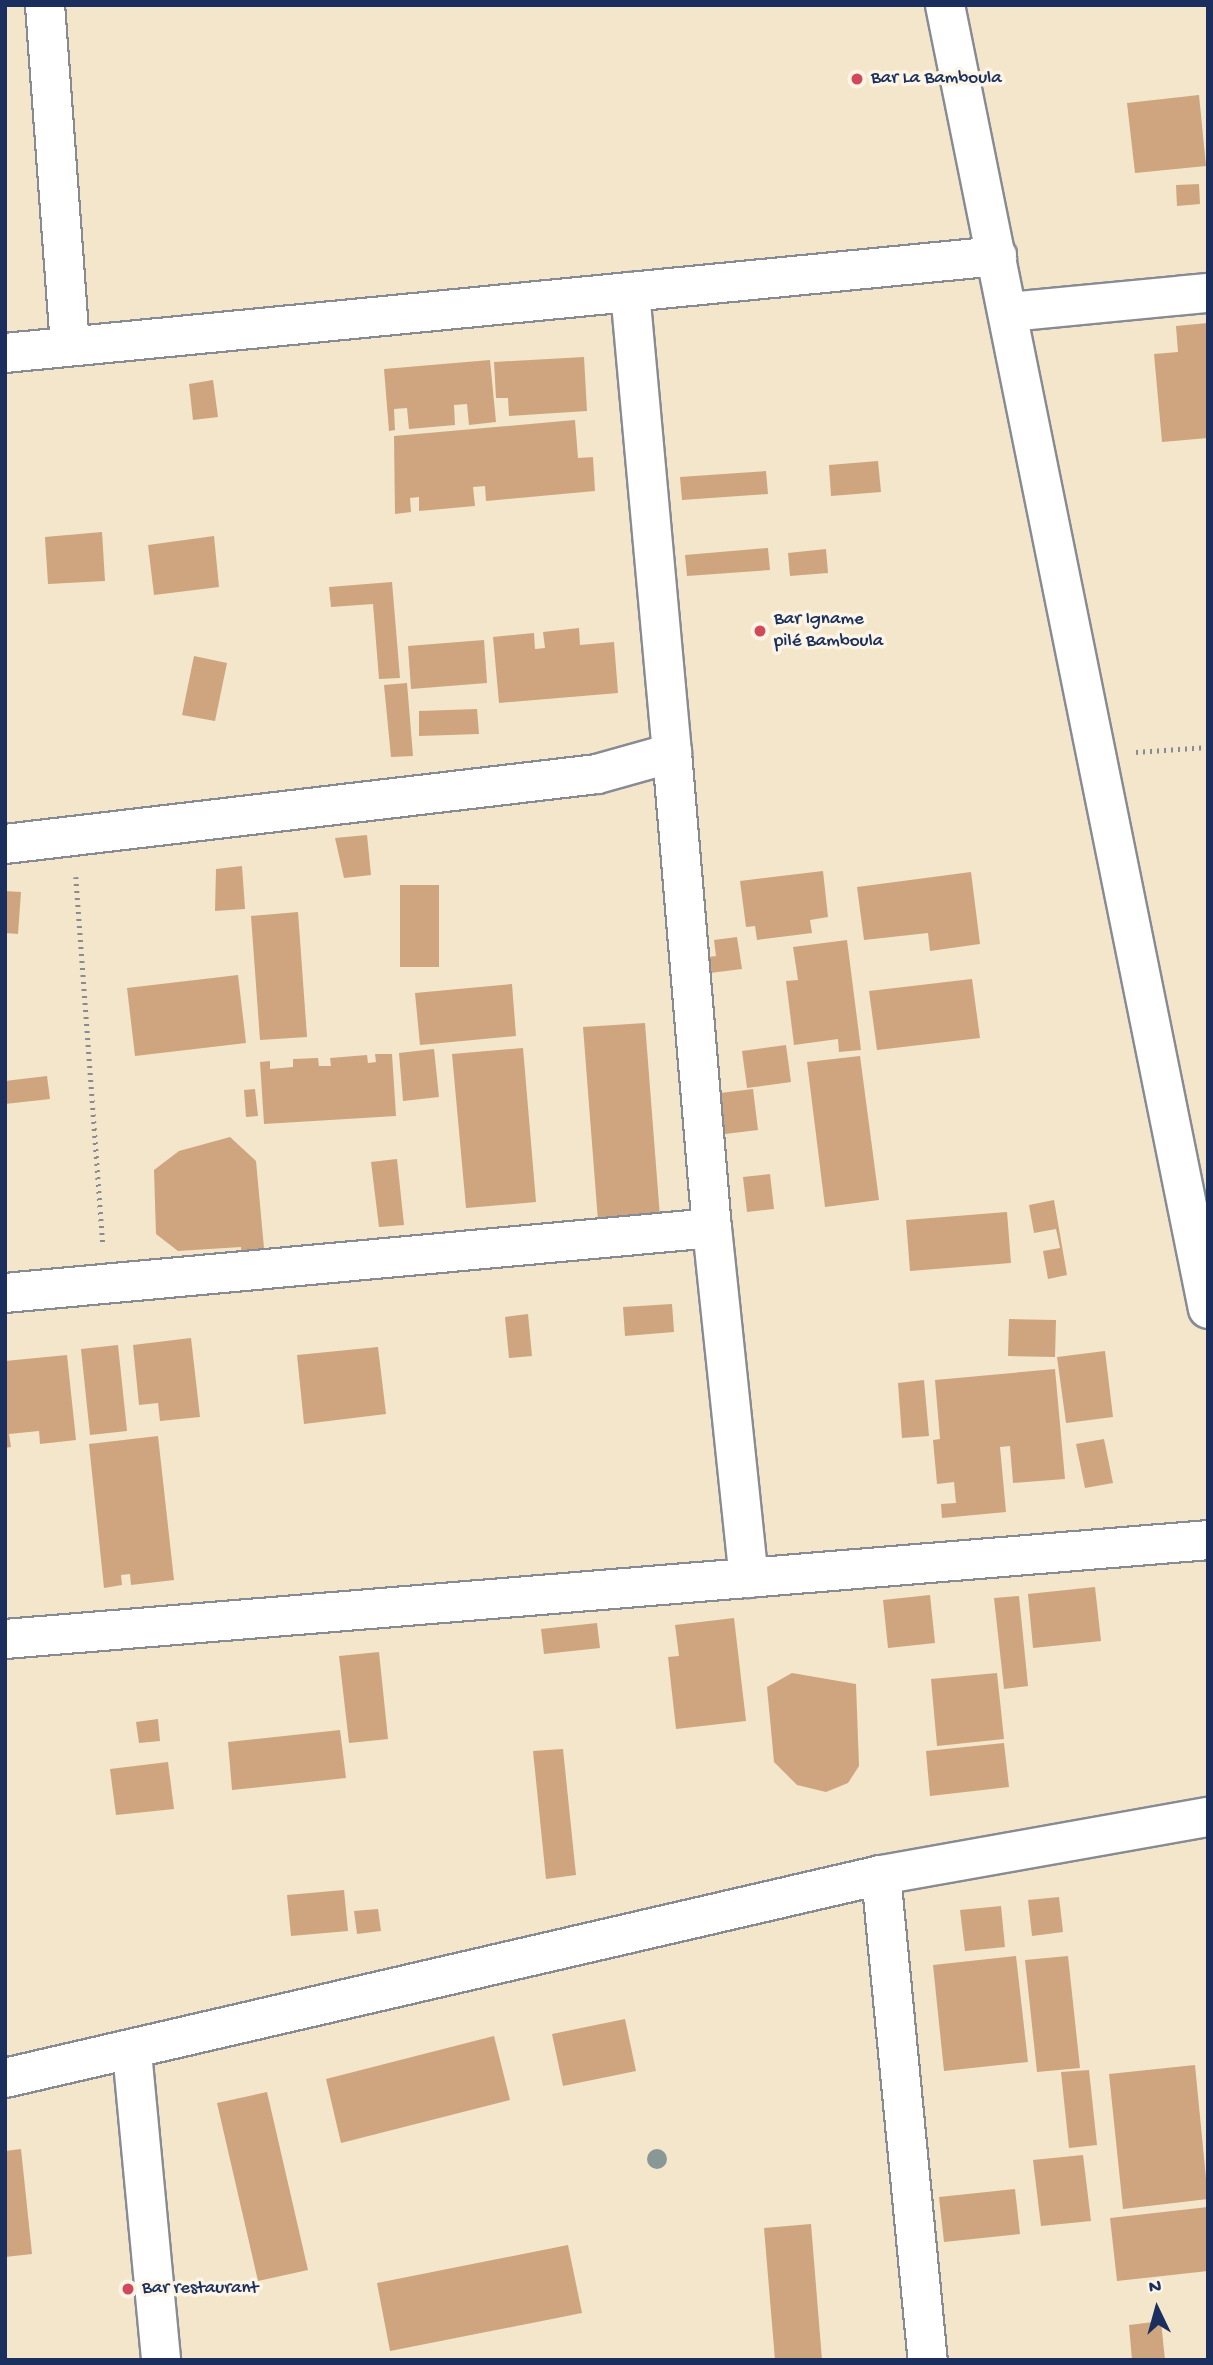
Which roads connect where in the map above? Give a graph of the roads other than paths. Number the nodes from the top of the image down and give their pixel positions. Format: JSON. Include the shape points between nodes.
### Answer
{"nodes":[{"id":1,"x":45,"y":5,"type":"edge"},
{"id":2,"x":945,"y":5,"type":"edge"},
{"id":3,"x":997,"y":256,"type":"junction"},
{"id":4,"x":630,"y":292,"type":"junction"},
{"id":5,"x":1208,"y":293,"type":"edge"},
{"id":6,"x":1009,"y":312,"type":"junction"},
{"id":7,"x":70,"y":346,"type":"junction"},
{"id":8,"x":5,"y":353,"type":"edge"},
{"id":9,"x":672,"y":753,"type":"junction"},
{"id":10,"x":5,"y":844,"type":"edge"},
{"id":11,"x":1199,"y":1223,"type":"edge"},
{"id":12,"x":712,"y":1228,"type":"junction"},
{"id":13,"x":5,"y":1293,"type":"edge"},
{"id":14,"x":1208,"y":1309,"type":"edge"},
{"id":15,"x":1208,"y":1540,"type":"edge"},
{"id":16,"x":749,"y":1578,"type":"junction"},
{"id":17,"x":5,"y":1639,"type":"edge"},
{"id":18,"x":1208,"y":1817,"type":"edge"},
{"id":19,"x":881,"y":1875,"type":"junction"},
{"id":20,"x":132,"y":2052,"type":"junction"},
{"id":21,"x":5,"y":2078,"type":"edge"},
{"id":22,"x":161,"y":2360,"type":"edge"},
{"id":23,"x":928,"y":2360,"type":"edge"}],
"edges":[{"from":1,"to":7,"type":"street"},
{"from":2,"to":3,"type":"street"},
{"from":3,"to":4,"type":"street"},
{"from":3,"to":6,"type":"street"},
{"from":4,"to":7,"type":"street"},
{"from":4,"to":9,"type":"street"},
{"from":5,"to":6,"type":"street"},
{"from":6,"to":11,"type":"street","via":[[1097,755]]},
{"from":7,"to":8,"type":"street"},
{"from":9,"to":10,"type":"street","via":[[597,774]]},
{"from":9,"to":12,"type":"street"},
{"from":11,"to":14,"type":"street"},
{"from":12,"to":13,"type":"street"},
{"from":12,"to":16,"type":"street"},
{"from":15,"to":16,"type":"street"},
{"from":16,"to":17,"type":"street"},
{"from":18,"to":19,"type":"street"},
{"from":19,"to":20,"type":"street"},
{"from":19,"to":23,"type":"street"},
{"from":20,"to":21,"type":"street"},
{"from":20,"to":22,"type":"street"}]}
